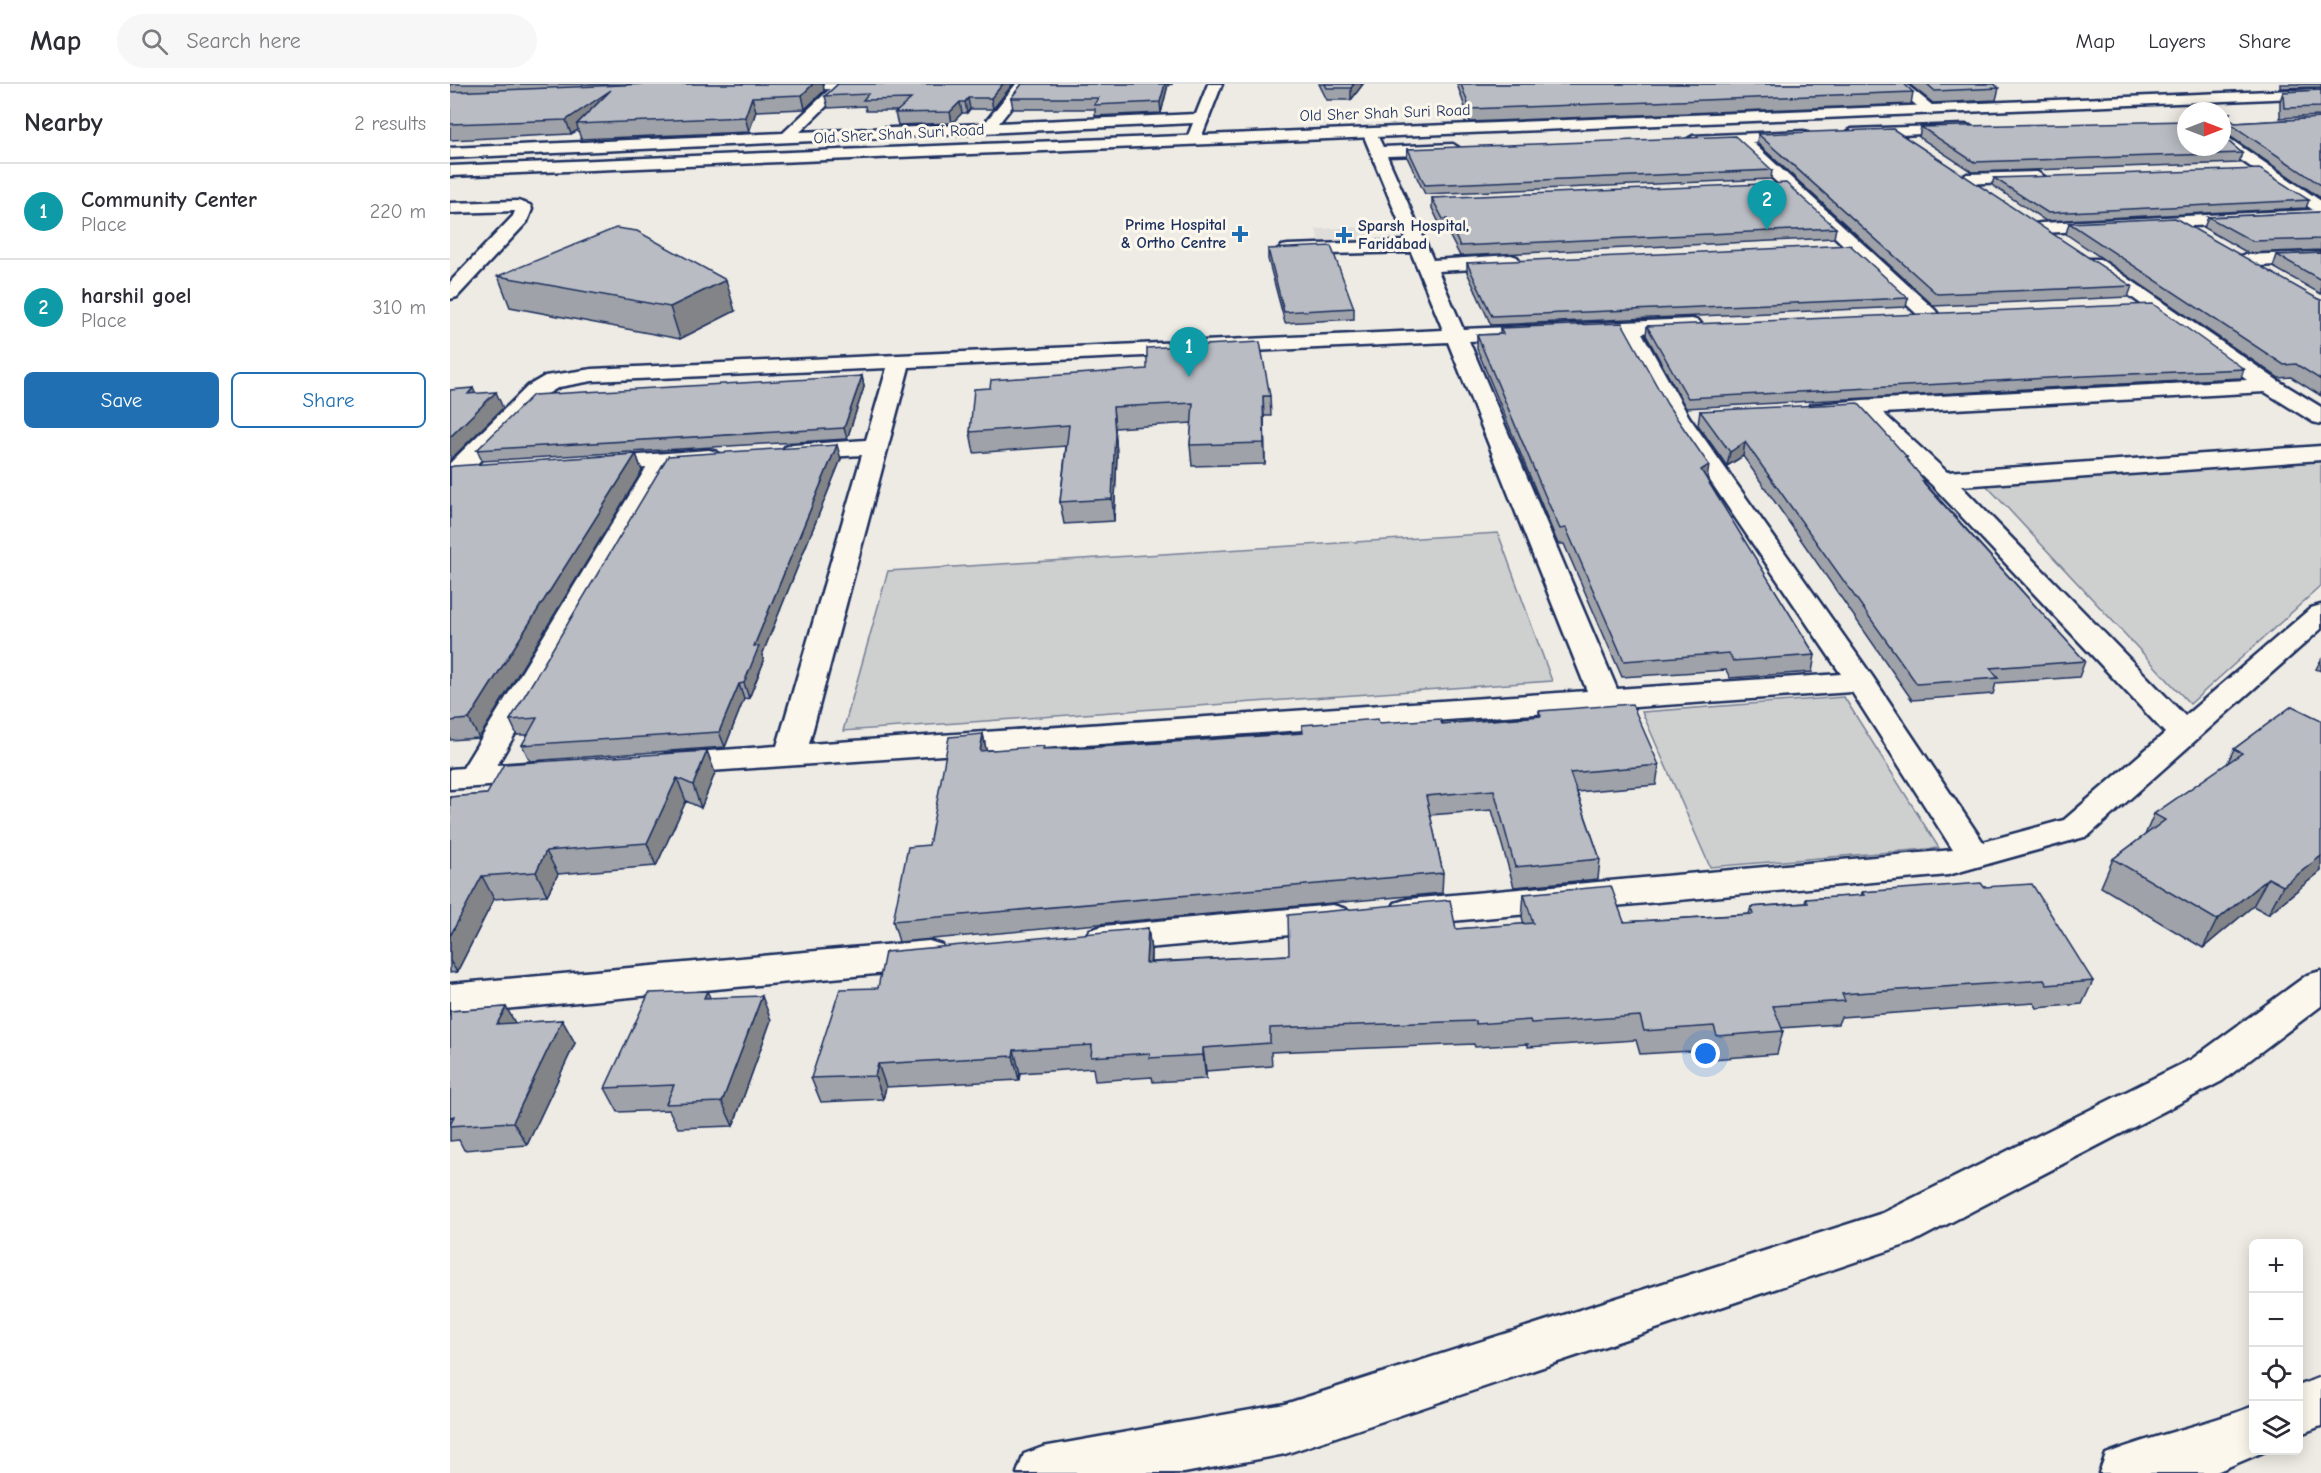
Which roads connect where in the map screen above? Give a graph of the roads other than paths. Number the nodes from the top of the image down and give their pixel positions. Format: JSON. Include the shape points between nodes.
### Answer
{"nodes":[{"id":1,"x":841,"y":84,"type":"edge"},
{"id":2,"x":1023,"y":84,"type":"edge"},
{"id":3,"x":1215,"y":84,"type":"edge"},
{"id":4,"x":1852,"y":84,"type":"edge"},
{"id":5,"x":769,"y":87,"type":"edge"},
{"id":6,"x":2321,"y":93,"type":"edge"},
{"id":7,"x":2278,"y":95,"type":"junction"},
{"id":8,"x":1711,"y":101,"type":"edge"},
{"id":9,"x":2304,"y":108,"type":"edge"},
{"id":10,"x":1931,"y":110,"type":"junction"},
{"id":11,"x":1867,"y":112,"type":"junction"},
{"id":12,"x":1201,"y":118,"type":"junction"},
{"id":13,"x":1722,"y":118,"type":"junction"},
{"id":14,"x":987,"y":129,"type":"junction"},
{"id":15,"x":1977,"y":129,"type":"edge"},
{"id":16,"x":1895,"y":131,"type":"junction"},
{"id":17,"x":1839,"y":134,"type":"edge"},
{"id":18,"x":1817,"y":135,"type":"edge"},
{"id":19,"x":1739,"y":138,"type":"junction"},
{"id":20,"x":785,"y":139,"type":"junction"},
{"id":21,"x":1193,"y":139,"type":"junction"},
{"id":22,"x":1680,"y":141,"type":"edge"},
{"id":23,"x":1373,"y":142,"type":"junction"},
{"id":24,"x":2231,"y":147,"type":"edge"},
{"id":25,"x":1471,"y":148,"type":"edge"},
{"id":26,"x":1922,"y":149,"type":"edge"},
{"id":27,"x":450,"y":153,"type":"edge"},
{"id":28,"x":1949,"y":167,"type":"edge"},
{"id":29,"x":2261,"y":169,"type":"junction"},
{"id":30,"x":2237,"y":170,"type":"edge"},
{"id":31,"x":450,"y":171,"type":"edge"},
{"id":32,"x":2049,"y":176,"type":"edge"},
{"id":33,"x":1967,"y":179,"type":"junction"},
{"id":34,"x":1789,"y":185,"type":"junction"},
{"id":35,"x":1766,"y":186,"type":"edge"},
{"id":36,"x":1995,"y":197,"type":"edge"},
{"id":37,"x":450,"y":208,"type":"edge"},
{"id":38,"x":2321,"y":208,"type":"edge"},
{"id":39,"x":2321,"y":215,"type":"edge"},
{"id":40,"x":2023,"y":216,"type":"edge"},
{"id":41,"x":2176,"y":222,"type":"junction"},
{"id":42,"x":2041,"y":228,"type":"junction"},
{"id":43,"x":2205,"y":238,"type":"edge"},
{"id":44,"x":1854,"y":245,"type":"junction"},
{"id":45,"x":1830,"y":246,"type":"edge"},
{"id":46,"x":2224,"y":250,"type":"edge"},
{"id":47,"x":1271,"y":251,"type":"edge"},
{"id":48,"x":1422,"y":256,"type":"junction"},
{"id":49,"x":2321,"y":257,"type":"edge"},
{"id":50,"x":1533,"y":260,"type":"edge"},
{"id":51,"x":2243,"y":261,"type":"junction"},
{"id":52,"x":2272,"y":277,"type":"edge"},
{"id":53,"x":450,"y":293,"type":"edge"},
{"id":54,"x":2155,"y":304,"type":"junction"},
{"id":55,"x":2120,"y":305,"type":"edge"},
{"id":56,"x":1952,"y":313,"type":"edge"},
{"id":57,"x":1928,"y":314,"type":"junction"},
{"id":58,"x":1905,"y":315,"type":"edge"},
{"id":59,"x":1709,"y":324,"type":"edge"},
{"id":60,"x":1629,"y":328,"type":"junction"},
{"id":61,"x":1456,"y":336,"type":"junction"},
{"id":62,"x":900,"y":361,"type":"junction"},
{"id":63,"x":2269,"y":385,"type":"junction"},
{"id":64,"x":1863,"y":407,"type":"junction"},
{"id":65,"x":1793,"y":411,"type":"edge"},
{"id":66,"x":2321,"y":417,"type":"edge"},
{"id":67,"x":875,"y":447,"type":"junction"},
{"id":68,"x":769,"y":453,"type":"edge"},
{"id":69,"x":2321,"y":453,"type":"edge"},
{"id":70,"x":734,"y":456,"type":"edge"},
{"id":71,"x":663,"y":460,"type":"junction"},
{"id":72,"x":570,"y":466,"type":"edge"},
{"id":73,"x":488,"y":471,"type":"edge"},
{"id":74,"x":452,"y":475,"type":"edge"},
{"id":75,"x":1941,"y":480,"type":"junction"},
{"id":76,"x":2321,"y":614,"type":"edge"},
{"id":77,"x":1861,"y":682,"type":"junction"},
{"id":78,"x":1606,"y":700,"type":"junction"},
{"id":79,"x":2184,"y":734,"type":"junction"},
{"id":80,"x":790,"y":756,"type":"junction"},
{"id":81,"x":638,"y":766,"type":"edge"},
{"id":82,"x":568,"y":771,"type":"edge"},
{"id":83,"x":462,"y":778,"type":"edge"},
{"id":84,"x":1974,"y":855,"type":"junction"},
{"id":85,"x":1068,"y":942,"type":"edge"},
{"id":86,"x":961,"y":952,"type":"edge"},
{"id":87,"x":2321,"y":985,"type":"edge"},
{"id":88,"x":450,"y":999,"type":"edge"},
{"id":89,"x":2321,"y":1401,"type":"edge"},
{"id":90,"x":2303,"y":1409,"type":"edge"},
{"id":91,"x":2249,"y":1433,"type":"edge"},
{"id":92,"x":1043,"y":1473,"type":"edge"},
{"id":93,"x":2125,"y":1473,"type":"edge"}],
"edges":[{"from":1,"to":5,"type":"main road"},
{"from":1,"to":20,"type":"main road"},
{"from":2,"to":14,"type":"main road"},
{"from":3,"to":12,"type":"main road"},
{"from":4,"to":10,"type":"main road","via":[[1898,84]]},
{"from":6,"to":7,"type":"main road","name":"Old Sher Shah Suri Road"},
{"from":7,"to":9,"type":"main road"},
{"from":7,"to":10,"type":"main road","name":"Old Sher Shah Suri Road"},
{"from":8,"to":13,"type":"main road"},
{"from":10,"to":11,"type":"main road","name":"Old Sher Shah Suri Road"},
{"from":11,"to":13,"type":"main road","name":"Old Sher Shah Suri Road"},
{"from":11,"to":16,"type":"main road"},
{"from":12,"to":14,"type":"main road"},
{"from":12,"to":21,"type":"main road"},
{"from":13,"to":23,"type":"main road","name":"Old Sher Shah Suri Road"},
{"from":14,"to":20,"type":"main road"},
{"from":15,"to":16,"type":"main road"},
{"from":16,"to":17,"type":"main road"},
{"from":16,"to":26,"type":"main road"},
{"from":18,"to":19,"type":"main road"},
{"from":19,"to":22,"type":"main road"},
{"from":19,"to":34,"type":"main road"},
{"from":20,"to":27,"type":"main road"},
{"from":21,"to":23,"type":"main road","name":"Old Sher Shah Suri Road"},
{"from":21,"to":31,"type":"main road","name":"Old Sher Shah Suri Road"},
{"from":23,"to":25,"type":"main road"},
{"from":23,"to":48,"type":"main road","via":[[1405,202]]},
{"from":24,"to":29,"type":"main road"},
{"from":28,"to":33,"type":"main road"},
{"from":29,"to":30,"type":"main road"},
{"from":29,"to":38,"type":"main road"},
{"from":32,"to":33,"type":"main road"},
{"from":33,"to":36,"type":"main road"},
{"from":34,"to":35,"type":"main road"},
{"from":34,"to":44,"type":"main road"},
{"from":37,"to":53,"type":"main road","via":[[524,209],[521,218]]},
{"from":39,"to":41,"type":"main road"},
{"from":40,"to":42,"type":"main road"},
{"from":41,"to":42,"type":"main road"},
{"from":41,"to":43,"type":"main road"},
{"from":42,"to":54,"type":"main road"},
{"from":44,"to":45,"type":"main road"},
{"from":44,"to":57,"type":"main road"},
{"from":46,"to":51,"type":"main road"},
{"from":47,"to":48,"type":"main road"},
{"from":48,"to":50,"type":"main road"},
{"from":48,"to":61,"type":"main road"},
{"from":49,"to":51,"type":"main road"},
{"from":51,"to":52,"type":"main road"},
{"from":54,"to":55,"type":"main road"},
{"from":54,"to":63,"type":"main road"},
{"from":56,"to":57,"type":"main road"},
{"from":57,"to":58,"type":"main road"},
{"from":59,"to":60,"type":"main road"},
{"from":60,"to":61,"type":"main road"},
{"from":60,"to":77,"type":"main road"},
{"from":61,"to":62,"type":"main road"},
{"from":61,"to":78,"type":"main road"},
{"from":62,"to":67,"type":"main road"},
{"from":62,"to":74,"type":"main road","via":[[592,375],[553,381],[536,391]]},
{"from":63,"to":64,"type":"main road"},
{"from":63,"to":66,"type":"main road"},
{"from":64,"to":65,"type":"main road"},
{"from":64,"to":75,"type":"main road"},
{"from":67,"to":68,"type":"main road"},
{"from":67,"to":80,"type":"main road"},
{"from":69,"to":75,"type":"main road"},
{"from":70,"to":71,"type":"main road"},
{"from":71,"to":72,"type":"main road"},
{"from":71,"to":83,"type":"main road"},
{"from":73,"to":74,"type":"main road"},
{"from":75,"to":79,"type":"main road"},
{"from":76,"to":79,"type":"main road"},
{"from":77,"to":78,"type":"main road"},
{"from":77,"to":84,"type":"main road"},
{"from":78,"to":80,"type":"main road"},
{"from":79,"to":84,"type":"main road","via":[[2076,828]]},
{"from":80,"to":81,"type":"main road"},
{"from":82,"to":83,"type":"main road"},
{"from":84,"to":85,"type":"main road","via":[[1936,864]]},
{"from":86,"to":88,"type":"main road"},
{"from":87,"to":92,"type":"main road","via":[[2206,1070],[1895,1229],[1285,1429]]},
{"from":89,"to":90,"type":"main road"},
{"from":91,"to":93,"type":"main road","via":[[2222,1445]]}]}
